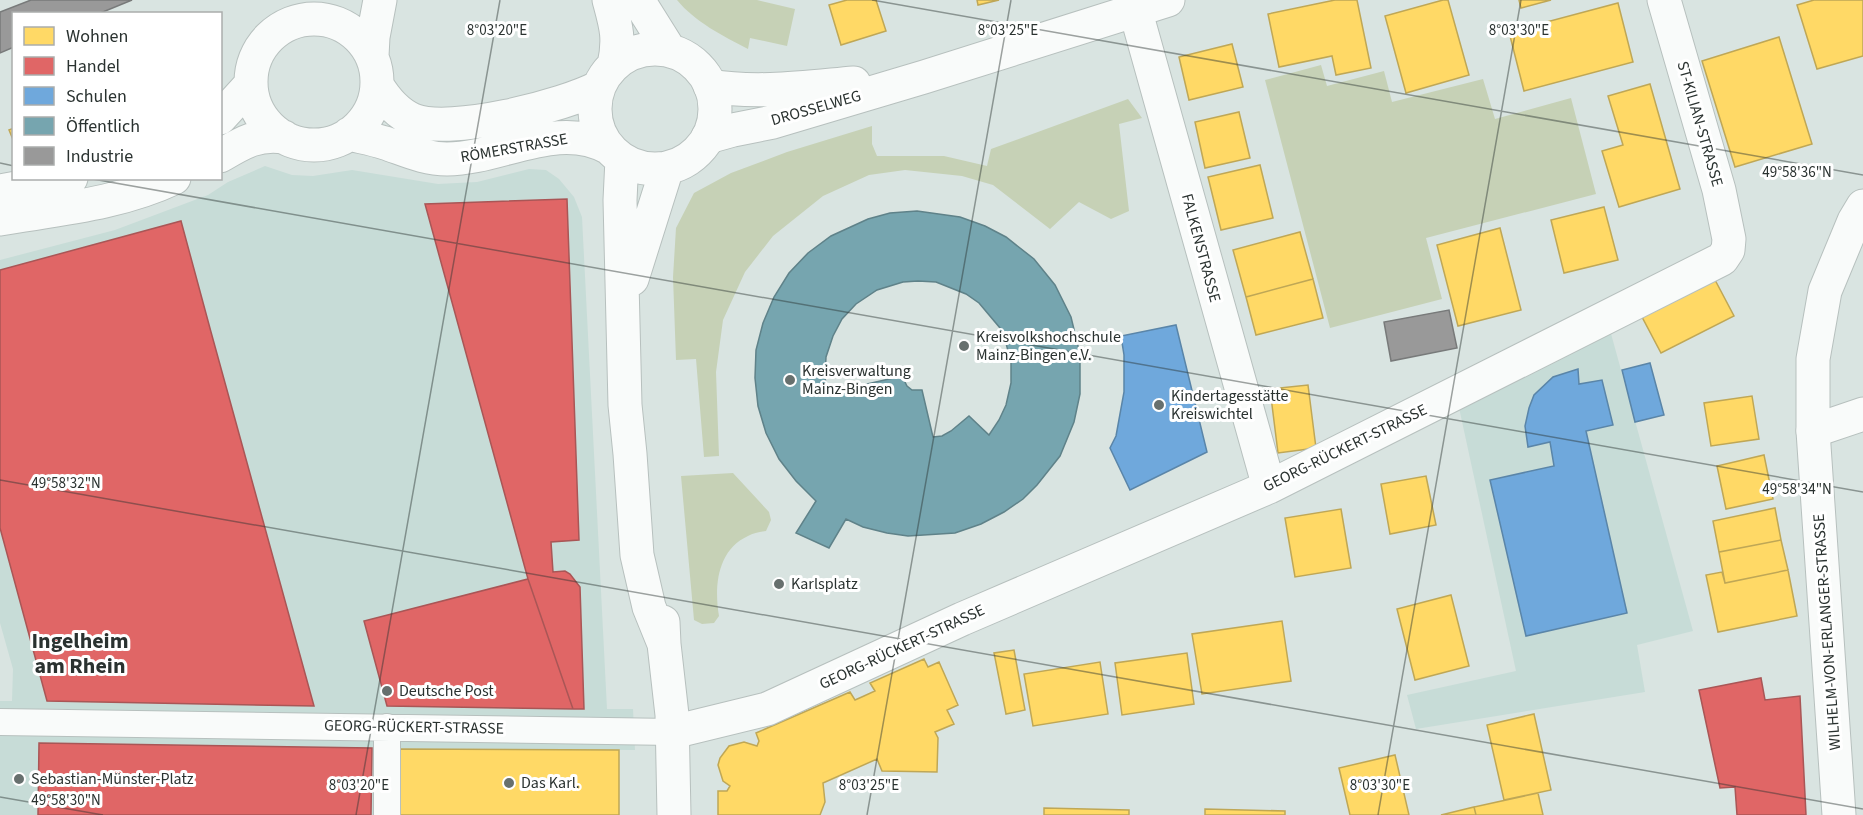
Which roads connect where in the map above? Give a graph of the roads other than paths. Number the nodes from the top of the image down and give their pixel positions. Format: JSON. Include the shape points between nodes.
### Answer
{"nodes":[{"id":1,"x":380,"y":0,"type":"edge"},
{"id":2,"x":609,"y":0,"type":"edge"},
{"id":3,"x":638,"y":0,"type":"edge"},
{"id":4,"x":1168,"y":0,"type":"edge"},
{"id":5,"x":1664,"y":0,"type":"edge"},
{"id":6,"x":328,"y":9,"type":"edge"},
{"id":7,"x":1135,"y":9,"type":"junction"},
{"id":8,"x":670,"y":51,"type":"junction"},
{"id":9,"x":374,"y":70,"type":"junction"},
{"id":10,"x":606,"y":76,"type":"junction"},
{"id":11,"x":924,"y":77,"type":"junction"},
{"id":12,"x":251,"y":84,"type":"junction"},
{"id":13,"x":710,"y":86,"type":"junction"},
{"id":14,"x":222,"y":116,"type":"edge"},
{"id":15,"x":349,"y":134,"type":"junction"},
{"id":16,"x":708,"y":137,"type":"junction"},
{"id":17,"x":284,"y":138,"type":"junction"},
{"id":18,"x":615,"y":154,"type":"junction"},
{"id":19,"x":222,"y":155,"type":"edge"},
{"id":20,"x":667,"y":168,"type":"junction"},
{"id":21,"x":60,"y":180,"type":"edge"},
{"id":22,"x":170,"y":180,"type":"edge"},
{"id":23,"x":0,"y":191,"type":"edge"},
{"id":24,"x":1863,"y":206,"type":"edge"},
{"id":25,"x":0,"y":219,"type":"edge"},
{"id":26,"x":1728,"y":250,"type":"joint"},
{"id":27,"x":624,"y":307,"type":"junction"},
{"id":28,"x":1863,"y":414,"type":"edge"},
{"id":29,"x":1814,"y":431,"type":"junction"},
{"id":30,"x":1269,"y":487,"type":"junction"},
{"id":31,"x":0,"y":722,"type":"edge"},
{"id":32,"x":387,"y":727,"type":"junction"},
{"id":33,"x":673,"y":732,"type":"junction"},
{"id":34,"x":387,"y":815,"type":"edge"},
{"id":35,"x":674,"y":815,"type":"edge"},
{"id":36,"x":1839,"y":815,"type":"edge"}],
"edges":[{"from":1,"to":9,"type":"main road","via":[[373,37]]},
{"from":2,"to":10,"type":"main road","via":[[618,46]]},
{"from":3,"to":8,"type":"main road"},
{"from":4,"to":7,"type":"main road","name":"DROSSELWEG"},
{"from":5,"to":26,"type":"main road","name":"ST-KILIAN-STRASSE","via":[[1719,190]]},
{"from":6,"to":9,"type":"main road","name":"RÖMERSTRASSE","via":[[326,19],[361,39]]},
{"from":6,"to":12,"type":"main road","name":"RÖMERSTRASSE","via":[[285,25],[269,37],[255,58]]},
{"from":7,"to":11,"type":"main road","name":"DROSSELWEG"},
{"from":7,"to":30,"type":"main road","name":"FALKENSTRASSE"},
{"from":8,"to":10,"type":"main road","via":[[629,55]]},
{"from":8,"to":13,"type":"main road","via":[[690,61]]},
{"from":9,"to":10,"type":"main road","name":"RÖMERSTRASSE","via":[[389,102],[404,115],[440,124],[472,122],[564,103]]},
{"from":9,"to":15,"type":"main road","via":[[373,104]]},
{"from":10,"to":18,"type":"main road","via":[[596,98],[596,119],[603,139]]},
{"from":11,"to":13,"type":"main road","name":"DROSSELWEG","via":[[771,89]]},
{"from":11,"to":16,"type":"main road","name":"DROSSELWEG"},
{"from":12,"to":14,"type":"main road"},
{"from":12,"to":17,"type":"main road","name":"RÖMERSTRASSE","via":[[258,111]]},
{"from":13,"to":16,"type":"main road","via":[[715,107]]},
{"from":15,"to":17,"type":"main road","via":[[322,144]]},
{"from":15,"to":18,"type":"main road","name":"RÖMERSTRASSE","via":[[416,155],[445,159],[559,137],[587,138]]},
{"from":16,"to":20,"type":"main road","via":[[695,154]]},
{"from":17,"to":19,"type":"main road","via":[[253,138]]},
{"from":18,"to":20,"type":"main road","via":[[637,167]]},
{"from":18,"to":27,"type":"main road"},
{"from":20,"to":27,"type":"main road"},
{"from":21,"to":23,"type":"main road"},
{"from":22,"to":25,"type":"main road","via":[[119,199]]},
{"from":24,"to":29,"type":"main road","name":"WILHELM-VON-ERLANGER-STRASSE","via":[[1825,291],[1813,359]]},
{"from":26,"to":30,"type":"main road","name":"GEORG-RÜCKERT-STRASSE","via":[[1722,259]]},
{"from":27,"to":33,"type":"main road","via":[[630,454],[656,532]]},
{"from":28,"to":29,"type":"main road"},
{"from":29,"to":36,"type":"main road","name":"WILHELM-VON-ERLANGER-STRASSE"},
{"from":30,"to":33,"type":"main road","name":"GEORG-RÜCKERT-STRASSE","via":[[962,619],[767,709]]},
{"from":31,"to":32,"type":"street","name":"GEORG-RÜCKERT-STRASSE"},
{"from":32,"to":33,"type":"street","name":"GEORG-RÜCKERT-STRASSE"},
{"from":32,"to":34,"type":"street"},
{"from":33,"to":35,"type":"main road"}]}
